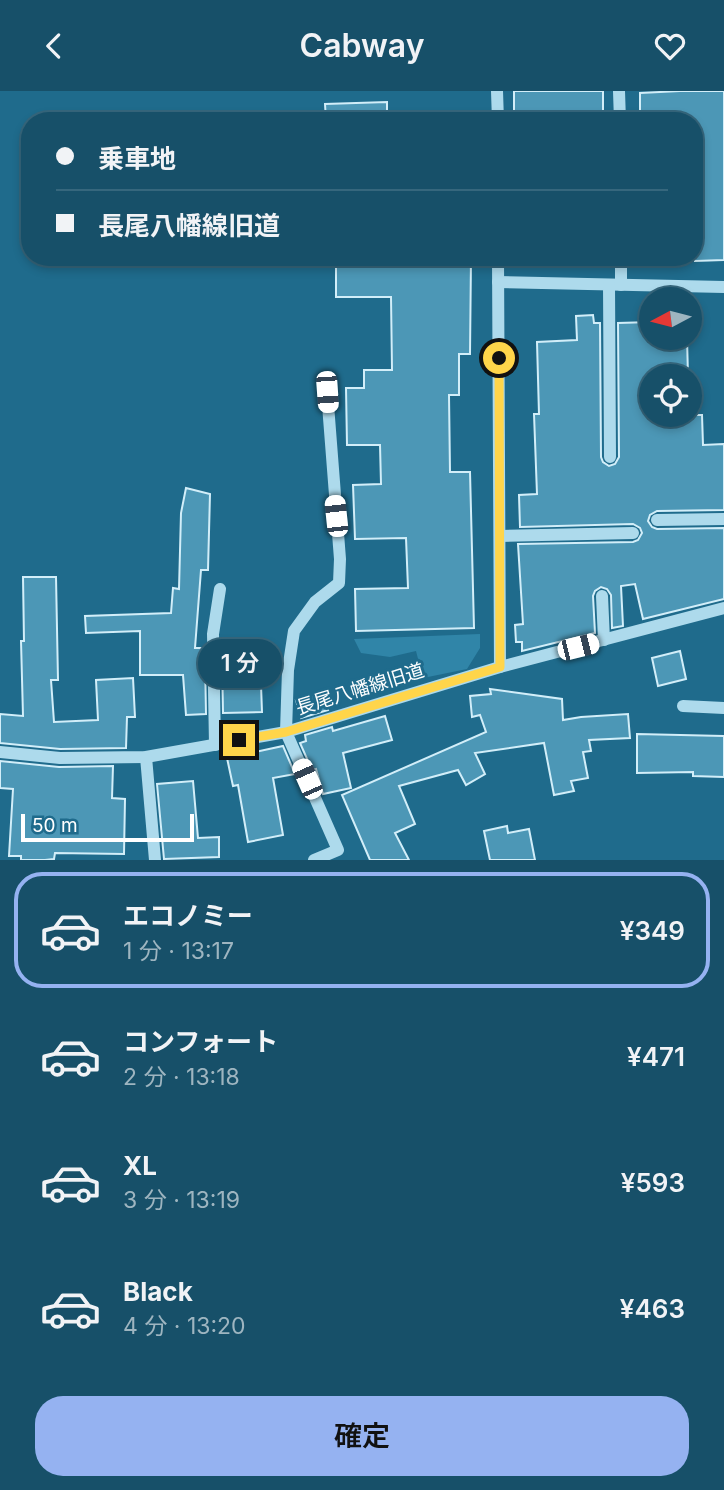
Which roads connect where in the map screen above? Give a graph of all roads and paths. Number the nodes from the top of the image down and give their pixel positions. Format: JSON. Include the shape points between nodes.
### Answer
{"nodes":[{"id":1,"x":497,"y":91,"type":"edge"},
{"id":2,"x":620,"y":91,"type":"edge"},
{"id":3,"x":498,"y":112,"type":"edge"},
{"id":4,"x":620,"y":112,"type":"edge"},
{"id":5,"x":498,"y":266,"type":"edge"},
{"id":6,"x":619,"y":266,"type":"edge"},
{"id":7,"x":498,"y":282,"type":"junction"},
{"id":8,"x":615,"y":285,"type":"junction"},
{"id":9,"x":724,"y":287,"type":"edge"},
{"id":10,"x":327,"y":392,"type":"dead end"},
{"id":11,"x":610,"y":457,"type":"dead end"},
{"id":12,"x":724,"y":519,"type":"edge"},
{"id":13,"x":657,"y":520,"type":"dead end"},
{"id":14,"x":633,"y":533,"type":"dead end"},
{"id":15,"x":500,"y":536,"type":"junction"},
{"id":16,"x":220,"y":589,"type":"dead end"},
{"id":17,"x":602,"y":596,"type":"dead end"},
{"id":18,"x":724,"y":608,"type":"edge"},
{"id":19,"x":604,"y":640,"type":"junction"},
{"id":20,"x":500,"y":667,"type":"junction"},
{"id":21,"x":683,"y":706,"type":"dead end"},
{"id":22,"x":724,"y":708,"type":"edge"},
{"id":23,"x":286,"y":732,"type":"junction"},
{"id":24,"x":215,"y":744,"type":"junction"},
{"id":25,"x":0,"y":752,"type":"edge"},
{"id":26,"x":146,"y":757,"type":"junction"},
{"id":27,"x":155,"y":860,"type":"edge"},
{"id":28,"x":314,"y":860,"type":"edge"}],
"edges":[{"from":1,"to":3,"type":"street"},
{"from":2,"to":4,"type":"street"},
{"from":5,"to":7,"type":"street"},
{"from":6,"to":8,"type":"street"},
{"from":7,"to":8,"type":"street"},
{"from":7,"to":15,"type":"street"},
{"from":8,"to":9,"type":"street"},
{"from":8,"to":11,"type":"street"},
{"from":10,"to":23,"type":"street","via":[[339,583],[315,603],[294,631]]},
{"from":12,"to":13,"type":"street"},
{"from":14,"to":15,"type":"street"},
{"from":15,"to":20,"type":"street"},
{"from":16,"to":24,"type":"street","via":[[213,634]]},
{"from":17,"to":19,"type":"street"},
{"from":18,"to":19,"type":"street","name":"長尾八幡線旧道"},
{"from":19,"to":20,"type":"street","name":"長尾八幡線旧道"},
{"from":20,"to":23,"type":"street","name":"長尾八幡線旧道"},
{"from":21,"to":22,"type":"street"},
{"from":23,"to":24,"type":"street","name":"長尾八幡線旧道"},
{"from":23,"to":28,"type":"street","via":[[338,850]]},
{"from":24,"to":26,"type":"street","name":"長尾八幡線旧道"},
{"from":25,"to":26,"type":"street","name":"長尾八幡線旧道","via":[[60,758]]},
{"from":26,"to":27,"type":"street"}]}
